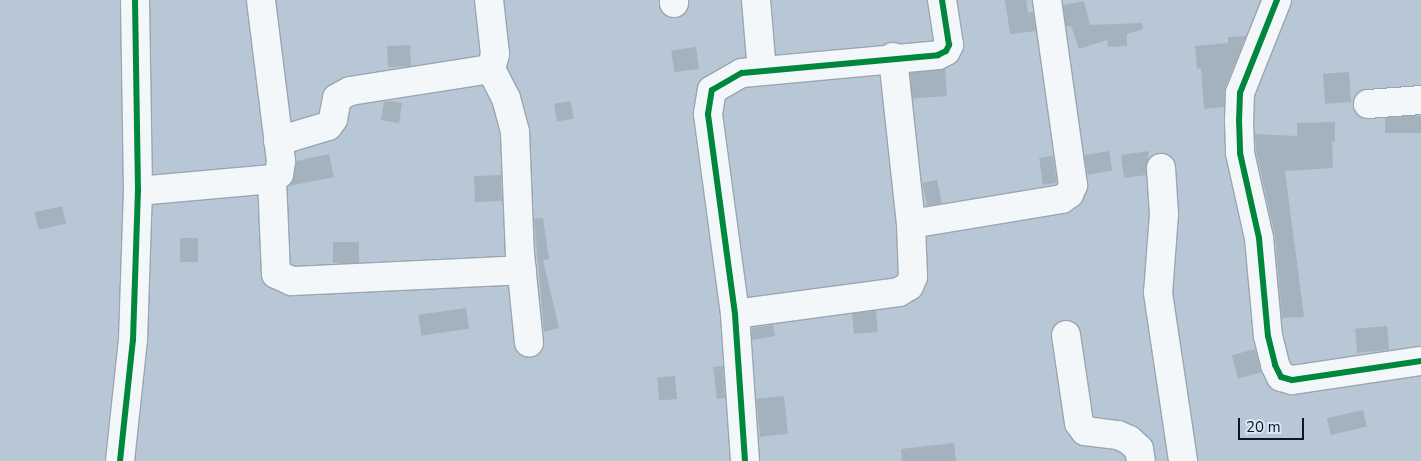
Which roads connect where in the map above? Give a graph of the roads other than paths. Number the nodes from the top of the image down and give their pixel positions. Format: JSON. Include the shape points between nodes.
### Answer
{"nodes":[{"id":1,"x":135,"y":0,"type":"edge"},
{"id":2,"x":261,"y":0,"type":"edge"},
{"id":3,"x":489,"y":0,"type":"edge"},
{"id":4,"x":756,"y":0,"type":"edge"},
{"id":5,"x":942,"y":0,"type":"edge"},
{"id":6,"x":1047,"y":0,"type":"edge"},
{"id":7,"x":1277,"y":0,"type":"edge"},
{"id":8,"x":893,"y":57,"type":"junction"},
{"id":9,"x":492,"y":69,"type":"junction"},
{"id":10,"x":762,"y":71,"type":"junction"},
{"id":11,"x":1421,"y":100,"type":"edge"},
{"id":12,"x":1368,"y":104,"type":"dead end"},
{"id":13,"x":278,"y":141,"type":"junction"},
{"id":14,"x":1161,"y":168,"type":"dead end"},
{"id":15,"x":272,"y":179,"type":"junction"},
{"id":16,"x":138,"y":191,"type":"junction"},
{"id":17,"x":911,"y":224,"type":"junction"},
{"id":18,"x":522,"y":270,"type":"junction"},
{"id":19,"x":736,"y":314,"type":"junction"},
{"id":20,"x":1066,"y":335,"type":"dead end"},
{"id":21,"x":529,"y":343,"type":"dead end"},
{"id":22,"x":1421,"y":360,"type":"edge"},
{"id":23,"x":120,"y":461,"type":"edge"},
{"id":24,"x":745,"y":461,"type":"edge"},
{"id":25,"x":1141,"y":461,"type":"edge"},
{"id":26,"x":1183,"y":461,"type":"edge"}],
"edges":[{"from":1,"to":16,"type":"street"},
{"from":2,"to":13,"type":"street"},
{"from":3,"to":9,"type":"street","via":[[495,54]]},
{"from":4,"to":10,"type":"street"},
{"from":5,"to":8,"type":"street","via":[[949,40],[946,51],[938,55]]},
{"from":6,"to":17,"type":"street","via":[[1073,185],[1069,194],[1062,199]]},
{"from":7,"to":22,"type":"street","via":[[1240,93],[1239,120],[1240,152],[1259,238],[1274,366],[1281,377],[1292,380]]},
{"from":8,"to":10,"type":"street"},
{"from":8,"to":17,"type":"street"},
{"from":9,"to":13,"type":"street","via":[[350,91],[337,98],[333,119],[328,126]]},
{"from":9,"to":18,"type":"street","via":[[506,98],[515,132]]},
{"from":10,"to":19,"type":"street","via":[[742,73],[712,90],[708,114]]},
{"from":11,"to":12,"type":"street"},
{"from":13,"to":15,"type":"street","via":[[280,168]]},
{"from":14,"to":26,"type":"street","via":[[1164,214],[1158,293]]},
{"from":15,"to":16,"type":"street"},
{"from":15,"to":18,"type":"street","via":[[276,274],[292,281]]},
{"from":16,"to":23,"type":"street","via":[[132,340]]},
{"from":17,"to":19,"type":"street","via":[[913,277],[909,286],[899,292]]},
{"from":18,"to":21,"type":"street"},
{"from":19,"to":24,"type":"street"},
{"from":20,"to":25,"type":"street","via":[[1079,424],[1085,431],[1118,435],[1129,440],[1139,449]]}]}
